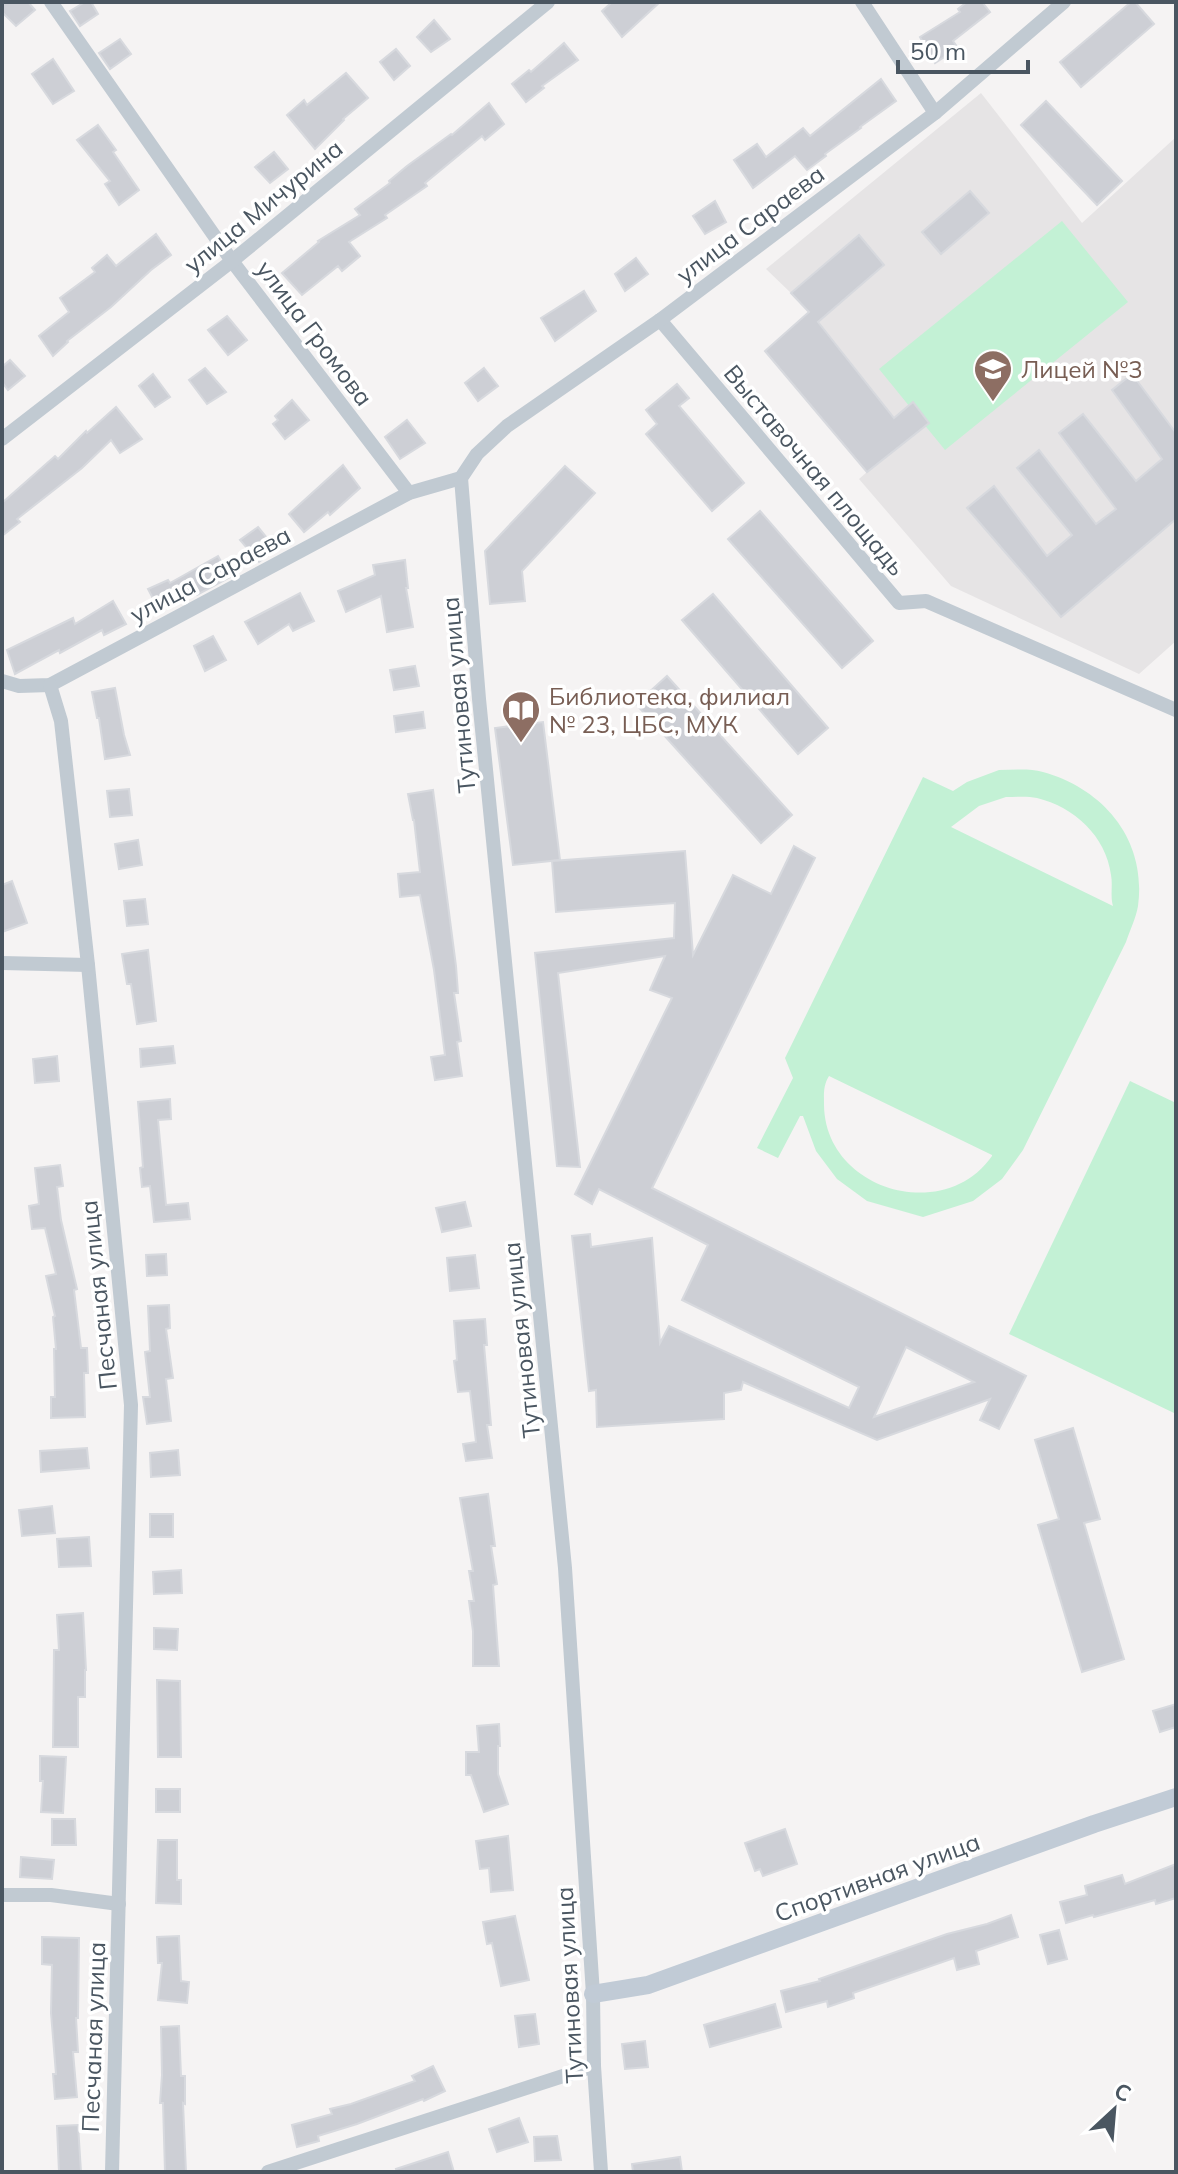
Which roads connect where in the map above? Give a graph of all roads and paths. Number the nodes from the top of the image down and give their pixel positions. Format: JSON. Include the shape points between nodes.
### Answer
{"nodes":[{"id":1,"x":51,"y":2,"type":"edge"},
{"id":2,"x":548,"y":2,"type":"edge"},
{"id":3,"x":862,"y":2,"type":"edge"},
{"id":4,"x":1064,"y":2,"type":"edge"},
{"id":5,"x":935,"y":113,"type":"junction"},
{"id":6,"x":232,"y":261,"type":"junction"},
{"id":7,"x":660,"y":320,"type":"junction"},
{"id":8,"x":2,"y":439,"type":"edge"},
{"id":9,"x":461,"y":478,"type":"junction"},
{"id":10,"x":409,"y":493,"type":"junction"},
{"id":11,"x":2,"y":681,"type":"edge"},
{"id":12,"x":50,"y":685,"type":"junction"},
{"id":13,"x":1176,"y":710,"type":"edge"},
{"id":14,"x":2,"y":963,"type":"edge"},
{"id":15,"x":88,"y":965,"type":"junction"},
{"id":16,"x":1176,"y":1797,"type":"edge"},
{"id":17,"x":2,"y":1895,"type":"edge"},
{"id":18,"x":119,"y":1904,"type":"junction"},
{"id":19,"x":593,"y":1994,"type":"junction"},
{"id":20,"x":594,"y":2066,"type":"junction"},
{"id":21,"x":112,"y":2172,"type":"edge"},
{"id":22,"x":268,"y":2172,"type":"edge"},
{"id":23,"x":601,"y":2172,"type":"edge"}],
"edges":[{"from":1,"to":6,"type":"street","name":"улица Громова"},
{"from":2,"to":6,"type":"street","name":"улица Мичурина"},
{"from":3,"to":5,"type":"street"},
{"from":4,"to":5,"type":"street","name":"улица Сараева"},
{"from":5,"to":7,"type":"street","name":"улица Сараева"},
{"from":6,"to":8,"type":"street","name":"улица Мичурина"},
{"from":6,"to":10,"type":"street","name":"улица Громова"},
{"from":7,"to":9,"type":"street","name":"улица Сараева","via":[[507,426]]},
{"from":7,"to":13,"type":"street","name":"Выставочная площадь","via":[[899,603],[926,601]]},
{"from":9,"to":10,"type":"street","name":"улица Сараева"},
{"from":9,"to":19,"type":"street","name":"Тутиновая улица","via":[[565,1568]]},
{"from":10,"to":12,"type":"street","name":"улица Сараева"},
{"from":11,"to":12,"type":"street"},
{"from":12,"to":15,"type":"street","name":"Песчаная улица","via":[[61,721]]},
{"from":14,"to":15,"type":"street"},
{"from":15,"to":18,"type":"street","name":"Песчаная улица","via":[[131,1405]]},
{"from":16,"to":19,"type":"street","name":"Спортивная улица","via":[[648,1985]]},
{"from":17,"to":18,"type":"street"},
{"from":18,"to":21,"type":"street","name":"Песчаная улица"},
{"from":19,"to":20,"type":"street","name":"Тутиновая улица"},
{"from":20,"to":22,"type":"street"},
{"from":20,"to":23,"type":"street","name":"Тутиновая улица"}]}
